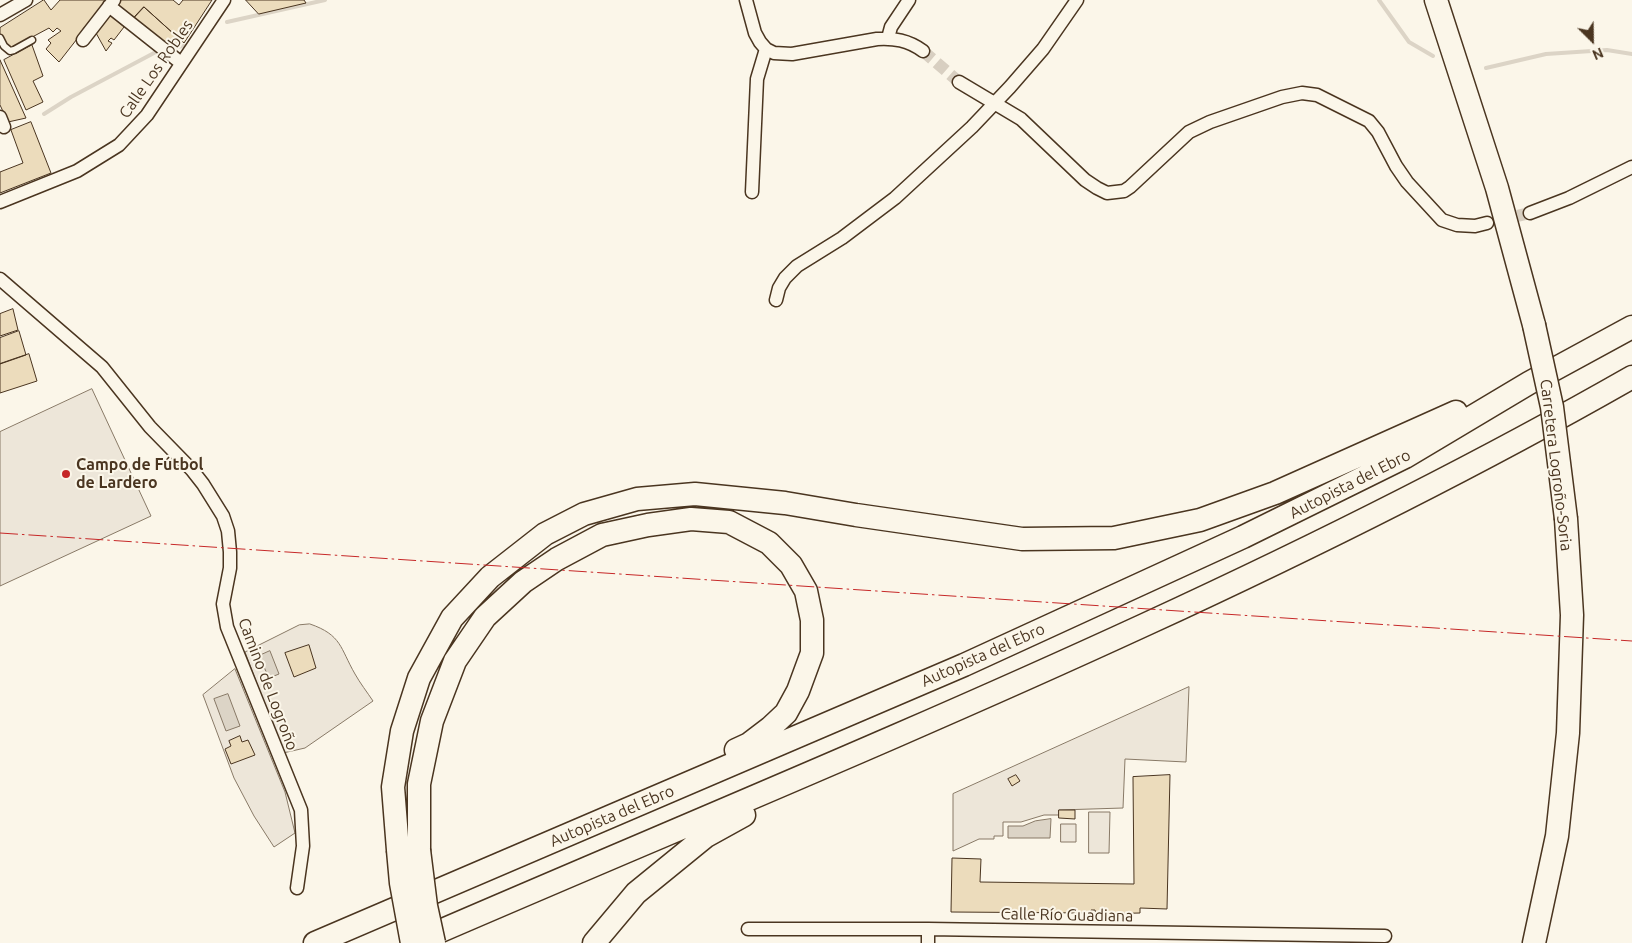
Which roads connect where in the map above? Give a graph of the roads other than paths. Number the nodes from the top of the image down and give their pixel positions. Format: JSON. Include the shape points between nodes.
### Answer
{"nodes":[{"id":1,"x":26,"y":0,"type":"edge"},
{"id":2,"x":224,"y":0,"type":"edge"},
{"id":3,"x":746,"y":0,"type":"edge"},
{"id":4,"x":909,"y":0,"type":"edge"},
{"id":5,"x":1077,"y":0,"type":"edge"},
{"id":6,"x":1436,"y":0,"type":"edge"},
{"id":7,"x":1453,"y":0,"type":"edge"},
{"id":8,"x":112,"y":3,"type":"edge"},
{"id":9,"x":0,"y":14,"type":"edge"},
{"id":10,"x":0,"y":38,"type":"edge"},
{"id":11,"x":888,"y":38,"type":"junction"},
{"id":12,"x":32,"y":40,"type":"dead end"},
{"id":13,"x":83,"y":40,"type":"dead end"},
{"id":14,"x":766,"y":49,"type":"junction"},
{"id":15,"x":922,"y":51,"type":"tunnel mouth"},
{"id":16,"x":182,"y":63,"type":"junction"},
{"id":17,"x":959,"y":82,"type":"tunnel mouth"},
{"id":18,"x":996,"y":104,"type":"junction"},
{"id":19,"x":1632,"y":167,"type":"edge"},
{"id":20,"x":1497,"y":188,"type":"junction"},
{"id":21,"x":752,"y":192,"type":"dead end"},
{"id":22,"x":0,"y":202,"type":"edge"},
{"id":23,"x":1530,"y":213,"type":"tunnel mouth"},
{"id":24,"x":1488,"y":223,"type":"tunnel mouth"},
{"id":25,"x":0,"y":279,"type":"edge"},
{"id":26,"x":776,"y":300,"type":"dead end"},
{"id":27,"x":1632,"y":327,"type":"edge"},
{"id":28,"x":1632,"y":377,"type":"edge"},
{"id":29,"x":1529,"y":383,"type":"junction"},
{"id":30,"x":1264,"y":570,"type":"junction"},
{"id":31,"x":409,"y":850,"type":"junction"},
{"id":32,"x":297,"y":888,"type":"dead end"},
{"id":33,"x":748,"y":928,"type":"dead end"},
{"id":34,"x":928,"y":928,"type":"junction"},
{"id":35,"x":1385,"y":936,"type":"dead end"},
{"id":36,"x":314,"y":943,"type":"edge"},
{"id":37,"x":412,"y":943,"type":"edge"},
{"id":38,"x":434,"y":943,"type":"edge"},
{"id":39,"x":594,"y":943,"type":"edge"},
{"id":40,"x":928,"y":943,"type":"edge"},
{"id":41,"x":1534,"y":943,"type":"edge"}],
"edges":[{"from":1,"to":9,"type":"street"},
{"from":2,"to":16,"type":"street","name":"Calle Los Robles"},
{"from":3,"to":14,"type":"street","via":[[756,33]]},
{"from":4,"to":11,"type":"street","via":[[891,27]]},
{"from":5,"to":18,"type":"street","via":[[1043,49]]},
{"from":6,"to":20,"type":"highway","name":"Carretera Logroño-Soria"},
{"from":7,"to":20,"type":"highway","via":[[1491,136]]},
{"from":8,"to":13,"type":"street"},
{"from":8,"to":16,"type":"street"},
{"from":10,"to":12,"type":"lane","via":[[10,51]]},
{"from":11,"to":14,"type":"street","via":[[792,54]]},
{"from":11,"to":15,"type":"street","via":[[904,40]]},
{"from":14,"to":21,"type":"street","via":[[757,79]]},
{"from":16,"to":22,"type":"street","name":"Calle Los Robles","via":[[147,114],[119,144],[77,172]]},
{"from":17,"to":18,"type":"street"},
{"from":18,"to":24,"type":"street","via":[[1021,119],[1085,180],[1107,193],[1116,193],[1130,188],[1189,132],[1282,97],[1302,93],[1317,95],[1369,121],[1406,182],[1442,220],[1457,225]]},
{"from":18,"to":26,"type":"street","via":[[895,198],[842,238],[797,266],[784,278]]},
{"from":19,"to":23,"type":"street"},
{"from":20,"to":41,"type":"highway","name":"Carretera Logroño-Soria","bridge":true,"via":[[1534,325],[1552,407],[1566,519],[1572,615],[1568,733],[1557,836]]},
{"from":25,"to":32,"type":"street","name":"Camino de Logroño","via":[[108,374],[160,439],[192,470],[222,516],[228,531],[230,552],[223,604],[227,627],[301,810],[303,846]]},
{"from":27,"to":29,"type":"highway","name":"Autopista del Ebro"},
{"from":28,"to":30,"type":"highway"},
{"from":29,"to":31,"type":"highway","via":[[1275,493],[1200,520],[1114,538],[1022,539],[785,503],[695,494],[637,499],[584,514],[544,534],[490,577],[452,618],[428,660],[419,678],[400,740],[393,787]]},
{"from":29,"to":36,"type":"highway","name":"Autopista del Ebro","via":[[1405,457],[1187,563],[946,672]]},
{"from":30,"to":37,"type":"highway","via":[[935,719]]},
{"from":30,"to":39,"type":"highway","via":[[1139,640],[753,810],[706,836],[636,893]]},
{"from":31,"to":36,"type":"highway","via":[[432,721],[455,661],[485,617],[523,582],[602,535],[691,519],[729,522],[769,543],[791,565],[806,591],[812,620],[812,653],[798,691],[786,712],[770,728],[749,744],[452,871]]},
{"from":31,"to":37,"type":"highway","bridge":true,"via":[[401,883]]},
{"from":31,"to":38,"type":"highway","bridge":true},
{"from":33,"to":34,"type":"street","name":"Calle Río Guadiana"},
{"from":34,"to":35,"type":"street","name":"Calle Río Guadiana"},
{"from":34,"to":40,"type":"street"}]}
